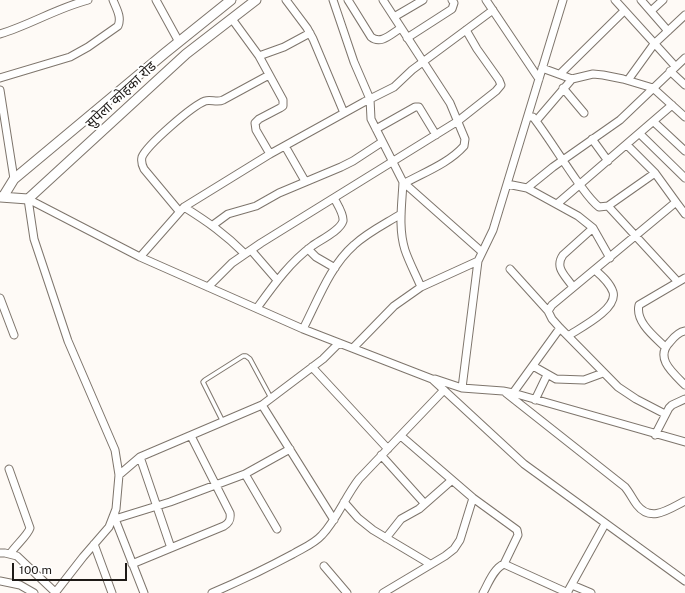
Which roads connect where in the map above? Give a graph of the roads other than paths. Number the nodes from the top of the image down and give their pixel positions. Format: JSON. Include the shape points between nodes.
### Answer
{"nodes":[{"id":1,"x":88,"y":0,"type":"edge"},
{"id":2,"x":113,"y":0,"type":"edge"},
{"id":3,"x":156,"y":0,"type":"edge"},
{"id":4,"x":231,"y":0,"type":"edge"},
{"id":5,"x":256,"y":0,"type":"edge"},
{"id":6,"x":286,"y":0,"type":"edge"},
{"id":7,"x":334,"y":0,"type":"edge"},
{"id":8,"x":348,"y":0,"type":"edge"},
{"id":9,"x":383,"y":0,"type":"edge"},
{"id":10,"x":423,"y":0,"type":"edge"},
{"id":11,"x":452,"y":0,"type":"edge"},
{"id":12,"x":486,"y":0,"type":"edge"},
{"id":13,"x":563,"y":0,"type":"edge"},
{"id":14,"x":615,"y":0,"type":"edge"},
{"id":15,"x":641,"y":0,"type":"edge"},
{"id":16,"x":663,"y":0,"type":"edge"},
{"id":17,"x":493,"y":10,"type":"junction"},
{"id":18,"x":624,"y":11,"type":"junction"},
{"id":19,"x":651,"y":11,"type":"junction"},
{"id":20,"x":685,"y":15,"type":"edge"},
{"id":21,"x":394,"y":17,"type":"junction"},
{"id":22,"x":232,"y":19,"type":"junction"},
{"id":23,"x":401,"y":28,"type":"junction"},
{"id":24,"x":466,"y":30,"type":"junction"},
{"id":25,"x":668,"y":31,"type":"junction"},
{"id":26,"x":310,"y":33,"type":"junction"},
{"id":27,"x":0,"y":34,"type":"edge"},
{"id":28,"x":407,"y":38,"type":"junction"},
{"id":29,"x":179,"y":42,"type":"junction"},
{"id":30,"x":654,"y":44,"type":"junction"},
{"id":31,"x":259,"y":56,"type":"junction"},
{"id":32,"x":685,"y":58,"type":"edge"},
{"id":33,"x":422,"y":62,"type":"junction"},
{"id":34,"x":542,"y":68,"type":"junction"},
{"id":35,"x":673,"y":69,"type":"junction"},
{"id":36,"x":560,"y":74,"type":"junction"},
{"id":37,"x":269,"y":75,"type":"junction"},
{"id":38,"x":0,"y":78,"type":"edge"},
{"id":39,"x":539,"y":79,"type":"junction"},
{"id":40,"x":572,"y":79,"type":"junction"},
{"id":41,"x":628,"y":80,"type":"junction"},
{"id":42,"x":685,"y":85,"type":"edge"},
{"id":43,"x":564,"y":88,"type":"junction"},
{"id":44,"x":653,"y":88,"type":"junction"},
{"id":45,"x":0,"y":90,"type":"edge"},
{"id":46,"x":370,"y":99,"type":"junction"},
{"id":47,"x":672,"y":105,"type":"junction"},
{"id":48,"x":584,"y":113,"type":"dead end"},
{"id":49,"x":344,"y":114,"type":"junction"},
{"id":50,"x":528,"y":117,"type":"junction"},
{"id":51,"x":685,"y":117,"type":"edge"},
{"id":52,"x":458,"y":121,"type":"junction"},
{"id":53,"x":536,"y":121,"type":"junction"},
{"id":54,"x":654,"y":122,"type":"junction"},
{"id":55,"x":376,"y":129,"type":"junction"},
{"id":56,"x":640,"y":134,"type":"junction"},
{"id":57,"x":436,"y":135,"type":"junction"},
{"id":58,"x":592,"y":139,"type":"junction"},
{"id":59,"x":382,"y":142,"type":"junction"},
{"id":60,"x":627,"y":145,"type":"junction"},
{"id":61,"x":285,"y":146,"type":"junction"},
{"id":62,"x":685,"y":151,"type":"edge"},
{"id":63,"x":270,"y":154,"type":"junction"},
{"id":64,"x":562,"y":160,"type":"junction"},
{"id":65,"x":392,"y":161,"type":"junction"},
{"id":66,"x":608,"y":161,"type":"junction"},
{"id":67,"x":654,"y":173,"type":"junction"},
{"id":68,"x":685,"y":178,"type":"edge"},
{"id":69,"x":14,"y":179,"type":"junction"},
{"id":70,"x":305,"y":181,"type":"junction"},
{"id":71,"x":404,"y":182,"type":"junction"},
{"id":72,"x":507,"y":184,"type":"junction"},
{"id":73,"x":580,"y":184,"type":"junction"},
{"id":74,"x":527,"y":188,"type":"junction"},
{"id":75,"x":2,"y":197,"type":"edge"},
{"id":76,"x":334,"y":198,"type":"junction"},
{"id":77,"x":28,"y":199,"type":"junction"},
{"id":78,"x":676,"y":202,"type":"junction"},
{"id":79,"x":557,"y":204,"type":"junction"},
{"id":80,"x":608,"y":206,"type":"junction"},
{"id":81,"x":181,"y":209,"type":"junction"},
{"id":82,"x":401,"y":214,"type":"junction"},
{"id":83,"x":685,"y":214,"type":"edge"},
{"id":84,"x":213,"y":225,"type":"junction"},
{"id":85,"x":593,"y":228,"type":"junction"},
{"id":86,"x":636,"y":236,"type":"junction"},
{"id":87,"x":308,"y":249,"type":"junction"},
{"id":88,"x":248,"y":252,"type":"junction"},
{"id":89,"x":482,"y":252,"type":"junction"},
{"id":90,"x":140,"y":257,"type":"junction"},
{"id":91,"x":610,"y":258,"type":"junction"},
{"id":92,"x":478,"y":260,"type":"junction"},
{"id":93,"x":335,"y":268,"type":"junction"},
{"id":94,"x":510,"y":269,"type":"dead end"},
{"id":95,"x":595,"y":270,"type":"junction"},
{"id":96,"x":685,"y":278,"type":"edge"},
{"id":97,"x":277,"y":280,"type":"junction"},
{"id":98,"x":678,"y":282,"type":"junction"},
{"id":99,"x":208,"y":287,"type":"junction"},
{"id":100,"x":421,"y":287,"type":"junction"},
{"id":101,"x":573,"y":288,"type":"junction"},
{"id":102,"x":0,"y":298,"type":"edge"},
{"id":103,"x":257,"y":308,"type":"junction"},
{"id":104,"x":548,"y":311,"type":"junction"},
{"id":105,"x":560,"y":328,"type":"junction"},
{"id":106,"x":303,"y":329,"type":"junction"},
{"id":107,"x":685,"y":331,"type":"edge"},
{"id":108,"x":14,"y":335,"type":"dead end"},
{"id":109,"x":568,"y":336,"type":"junction"},
{"id":110,"x":339,"y":343,"type":"junction"},
{"id":111,"x":665,"y":347,"type":"junction"},
{"id":112,"x":354,"y":348,"type":"junction"},
{"id":113,"x":533,"y":366,"type":"junction"},
{"id":114,"x":312,"y":367,"type":"junction"},
{"id":115,"x":602,"y":373,"type":"junction"},
{"id":116,"x":547,"y":375,"type":"junction"},
{"id":117,"x":432,"y":379,"type":"junction"},
{"id":118,"x":685,"y":385,"type":"edge"},
{"id":119,"x":462,"y":388,"type":"junction"},
{"id":120,"x":444,"y":390,"type":"junction"},
{"id":121,"x":503,"y":391,"type":"junction"},
{"id":122,"x":685,"y":392,"type":"edge"},
{"id":123,"x":513,"y":393,"type":"junction"},
{"id":124,"x":271,"y":398,"type":"junction"},
{"id":125,"x":535,"y":400,"type":"junction"},
{"id":126,"x":682,"y":400,"type":"edge"},
{"id":127,"x":262,"y":405,"type":"junction"},
{"id":128,"x":665,"y":414,"type":"junction"},
{"id":129,"x":223,"y":422,"type":"junction"},
{"id":130,"x":655,"y":434,"type":"junction"},
{"id":131,"x":191,"y":436,"type":"junction"},
{"id":132,"x":401,"y":436,"type":"junction"},
{"id":133,"x":685,"y":442,"type":"edge"},
{"id":134,"x":290,"y":449,"type":"junction"},
{"id":135,"x":388,"y":449,"type":"junction"},
{"id":136,"x":381,"y":455,"type":"junction"},
{"id":137,"x":140,"y":457,"type":"junction"},
{"id":138,"x":9,"y":469,"type":"dead end"},
{"id":139,"x":245,"y":474,"type":"junction"},
{"id":140,"x":119,"y":475,"type":"junction"},
{"id":141,"x":452,"y":480,"type":"junction"},
{"id":142,"x":216,"y":485,"type":"junction"},
{"id":143,"x":473,"y":498,"type":"junction"},
{"id":144,"x":685,"y":501,"type":"edge"},
{"id":145,"x":344,"y":502,"type":"junction"},
{"id":146,"x":425,"y":504,"type":"junction"},
{"id":147,"x":157,"y":506,"type":"junction"},
{"id":148,"x":116,"y":509,"type":"junction"},
{"id":149,"x":115,"y":519,"type":"junction"},
{"id":150,"x":334,"y":520,"type":"junction"},
{"id":151,"x":606,"y":524,"type":"junction"},
{"id":152,"x":277,"y":529,"type":"dead end"},
{"id":153,"x":386,"y":538,"type":"junction"},
{"id":154,"x":94,"y":544,"type":"junction"},
{"id":155,"x":171,"y":548,"type":"junction"},
{"id":156,"x":0,"y":553,"type":"edge"},
{"id":157,"x":10,"y":554,"type":"junction"},
{"id":158,"x":132,"y":564,"type":"junction"},
{"id":159,"x":430,"y":564,"type":"junction"},
{"id":160,"x":504,"y":564,"type":"junction"},
{"id":161,"x":324,"y":566,"type":"dead end"},
{"id":162,"x":0,"y":581,"type":"edge"},
{"id":163,"x":685,"y":581,"type":"edge"},
{"id":164,"x":572,"y":585,"type":"junction"},
{"id":165,"x":34,"y":593,"type":"edge"},
{"id":166,"x":55,"y":593,"type":"edge"},
{"id":167,"x":112,"y":593,"type":"edge"},
{"id":168,"x":144,"y":593,"type":"edge"},
{"id":169,"x":212,"y":593,"type":"edge"},
{"id":170,"x":347,"y":593,"type":"edge"},
{"id":171,"x":383,"y":593,"type":"edge"},
{"id":172,"x":483,"y":593,"type":"edge"},
{"id":173,"x":568,"y":593,"type":"edge"},
{"id":174,"x":591,"y":593,"type":"edge"}],
"edges":[{"from":1,"to":27,"type":"street"},
{"from":2,"to":38,"type":"street","via":[[120,22],[118,26],[88,47],[70,57]]},
{"from":3,"to":29,"type":"street"},
{"from":4,"to":29,"type":"street","name":"सुपेला कोहका रोड"},
{"from":5,"to":22,"type":"street","name":"सुपेला कोहका रोड"},
{"from":6,"to":26,"type":"street"},
{"from":7,"to":46,"type":"street","via":[[354,62]]},
{"from":8,"to":23,"type":"street","via":[[371,37],[376,40],[381,40]]},
{"from":9,"to":21,"type":"street"},
{"from":10,"to":21,"type":"street"},
{"from":11,"to":28,"type":"street","via":[[452,9]]},
{"from":12,"to":17,"type":"street"},
{"from":13,"to":34,"type":"street"},
{"from":14,"to":18,"type":"street"},
{"from":15,"to":19,"type":"street"},
{"from":16,"to":19,"type":"street"},
{"from":17,"to":24,"type":"street"},
{"from":17,"to":39,"type":"street"},
{"from":18,"to":30,"type":"street"},
{"from":18,"to":36,"type":"street"},
{"from":19,"to":25,"type":"street"},
{"from":20,"to":25,"type":"street"},
{"from":21,"to":23,"type":"street"},
{"from":22,"to":31,"type":"street"},
{"from":22,"to":77,"type":"street","name":"सुपेला कोहका रोड","via":[[186,54]]},
{"from":23,"to":28,"type":"street"},
{"from":24,"to":33,"type":"street"},
{"from":24,"to":52,"type":"street","via":[[501,85]]},
{"from":25,"to":30,"type":"street"},
{"from":26,"to":31,"type":"street","via":[[284,47]]},
{"from":26,"to":49,"type":"street"},
{"from":28,"to":33,"type":"street"},
{"from":29,"to":69,"type":"street","name":"सुपेला कोहका रोड"},
{"from":30,"to":35,"type":"street"},
{"from":30,"to":41,"type":"street"},
{"from":31,"to":37,"type":"street"},
{"from":32,"to":35,"type":"street"},
{"from":33,"to":46,"type":"street","via":[[394,87]]},
{"from":33,"to":52,"type":"street","via":[[450,103]]},
{"from":34,"to":36,"type":"street"},
{"from":34,"to":39,"type":"street"},
{"from":35,"to":42,"type":"street"},
{"from":35,"to":44,"type":"street"},
{"from":36,"to":40,"type":"street"},
{"from":37,"to":63,"type":"street","via":[[284,103],[280,108],[256,121],[255,126]]},
{"from":37,"to":81,"type":"street","via":[[223,100],[204,102],[182,117],[146,151],[141,161],[144,169]]},
{"from":39,"to":50,"type":"street"},
{"from":40,"to":41,"type":"street","via":[[593,74]]},
{"from":40,"to":43,"type":"street"},
{"from":41,"to":44,"type":"street"},
{"from":43,"to":48,"type":"street"},
{"from":43,"to":53,"type":"street"},
{"from":44,"to":47,"type":"street"},
{"from":44,"to":58,"type":"street","via":[[620,120]]},
{"from":45,"to":69,"type":"street"},
{"from":46,"to":49,"type":"street"},
{"from":46,"to":55,"type":"street","via":[[371,119]]},
{"from":47,"to":51,"type":"street"},
{"from":47,"to":54,"type":"street"},
{"from":49,"to":61,"type":"street"},
{"from":50,"to":53,"type":"street"},
{"from":50,"to":72,"type":"street"},
{"from":52,"to":57,"type":"street"},
{"from":52,"to":71,"type":"street","via":[[465,139],[464,146],[440,164]]},
{"from":53,"to":64,"type":"street"},
{"from":54,"to":56,"type":"street"},
{"from":54,"to":62,"type":"street"},
{"from":55,"to":57,"type":"street","via":[[419,107]]},
{"from":55,"to":59,"type":"street"},
{"from":56,"to":60,"type":"street"},
{"from":56,"to":68,"type":"street"},
{"from":57,"to":65,"type":"street"},
{"from":58,"to":64,"type":"street"},
{"from":58,"to":66,"type":"street"},
{"from":59,"to":65,"type":"street"},
{"from":59,"to":70,"type":"street","via":[[341,168]]},
{"from":60,"to":66,"type":"street"},
{"from":60,"to":67,"type":"street"},
{"from":61,"to":63,"type":"street"},
{"from":61,"to":70,"type":"street"},
{"from":63,"to":81,"type":"street"},
{"from":64,"to":73,"type":"street"},
{"from":64,"to":74,"type":"street"},
{"from":65,"to":71,"type":"street"},
{"from":65,"to":76,"type":"street"},
{"from":66,"to":73,"type":"street"},
{"from":67,"to":78,"type":"street"},
{"from":67,"to":80,"type":"street"},
{"from":69,"to":75,"type":"street","name":"सुपेला कोहका रोड"},
{"from":70,"to":84,"type":"street","via":[[256,206],[228,214]]},
{"from":71,"to":82,"type":"street"},
{"from":71,"to":89,"type":"street"},
{"from":72,"to":74,"type":"street"},
{"from":72,"to":89,"type":"street"},
{"from":73,"to":79,"type":"street"},
{"from":73,"to":80,"type":"street","via":[[596,204],[602,208]]},
{"from":74,"to":79,"type":"street"},
{"from":75,"to":77,"type":"street","name":"सुपेला कोहका रोड"},
{"from":76,"to":87,"type":"street","via":[[343,216],[342,224]]},
{"from":76,"to":88,"type":"street"},
{"from":77,"to":90,"type":"street"},
{"from":77,"to":140,"type":"street","via":[[34,238],[68,341],[116,450]]},
{"from":78,"to":83,"type":"street"},
{"from":78,"to":86,"type":"street"},
{"from":79,"to":85,"type":"street"},
{"from":80,"to":86,"type":"street"},
{"from":81,"to":84,"type":"street"},
{"from":81,"to":90,"type":"street"},
{"from":82,"to":93,"type":"street","via":[[354,244]]},
{"from":82,"to":100,"type":"street","via":[[405,249]]},
{"from":84,"to":88,"type":"street"},
{"from":85,"to":91,"type":"street"},
{"from":85,"to":101,"type":"street","via":[[563,254],[559,263]]},
{"from":86,"to":91,"type":"street"},
{"from":86,"to":98,"type":"street"},
{"from":87,"to":93,"type":"street"},
{"from":87,"to":97,"type":"street"},
{"from":88,"to":97,"type":"street"},
{"from":88,"to":99,"type":"street","via":[[232,263]]},
{"from":89,"to":92,"type":"street"},
{"from":90,"to":99,"type":"street"},
{"from":91,"to":95,"type":"street"},
{"from":92,"to":100,"type":"street"},
{"from":92,"to":119,"type":"street"},
{"from":93,"to":106,"type":"street"},
{"from":94,"to":104,"type":"street"},
{"from":95,"to":101,"type":"street"},
{"from":95,"to":109,"type":"street","via":[[610,287],[614,299],[607,310]]},
{"from":96,"to":98,"type":"street"},
{"from":97,"to":103,"type":"street"},
{"from":98,"to":111,"type":"street","via":[[639,305],[638,310],[643,323]]},
{"from":99,"to":103,"type":"street"},
{"from":100,"to":112,"type":"street","via":[[394,306]]},
{"from":101,"to":104,"type":"street"},
{"from":102,"to":108,"type":"street"},
{"from":103,"to":106,"type":"street"},
{"from":104,"to":105,"type":"street"},
{"from":105,"to":109,"type":"street"},
{"from":105,"to":113,"type":"street"},
{"from":106,"to":110,"type":"street"},
{"from":107,"to":111,"type":"street","via":[[678,334]]},
{"from":109,"to":115,"type":"street"},
{"from":110,"to":112,"type":"street"},
{"from":110,"to":114,"type":"street"},
{"from":111,"to":118,"type":"street","via":[[663,360]]},
{"from":112,"to":117,"type":"street"},
{"from":113,"to":116,"type":"street"},
{"from":113,"to":123,"type":"street"},
{"from":114,"to":124,"type":"street"},
{"from":114,"to":135,"type":"street"},
{"from":115,"to":116,"type":"street","via":[[584,380],[556,379]]},
{"from":115,"to":128,"type":"street","via":[[636,399]]},
{"from":116,"to":125,"type":"street"},
{"from":117,"to":119,"type":"street"},
{"from":117,"to":120,"type":"street"},
{"from":119,"to":121,"type":"street"},
{"from":120,"to":132,"type":"street"},
{"from":120,"to":151,"type":"street","via":[[524,464]]},
{"from":121,"to":123,"type":"street"},
{"from":121,"to":144,"type":"street","via":[[625,487],[646,514],[657,514]]},
{"from":122,"to":126,"type":"street"},
{"from":123,"to":125,"type":"street"},
{"from":124,"to":127,"type":"street"},
{"from":124,"to":129,"type":"lane","via":[[250,359],[242,356],[204,382]]},
{"from":125,"to":130,"type":"street"},
{"from":126,"to":128,"type":"street","via":[[672,405]]},
{"from":127,"to":129,"type":"street"},
{"from":127,"to":134,"type":"street"},
{"from":128,"to":130,"type":"street"},
{"from":129,"to":131,"type":"street"},
{"from":130,"to":133,"type":"street"},
{"from":131,"to":137,"type":"street"},
{"from":131,"to":142,"type":"street"},
{"from":132,"to":135,"type":"street"},
{"from":132,"to":141,"type":"street"},
{"from":134,"to":139,"type":"street"},
{"from":134,"to":150,"type":"street"},
{"from":135,"to":136,"type":"street"},
{"from":136,"to":145,"type":"street","via":[[359,479]]},
{"from":136,"to":146,"type":"street"},
{"from":137,"to":140,"type":"street"},
{"from":137,"to":147,"type":"street"},
{"from":138,"to":157,"type":"street","via":[[30,528]]},
{"from":139,"to":142,"type":"street"},
{"from":139,"to":152,"type":"street"},
{"from":140,"to":148,"type":"street"},
{"from":141,"to":143,"type":"street"},
{"from":141,"to":146,"type":"street"},
{"from":142,"to":147,"type":"street"},
{"from":142,"to":155,"type":"street","via":[[230,514],[229,522]]},
{"from":143,"to":159,"type":"street","via":[[464,530],[454,549]]},
{"from":143,"to":160,"type":"street","via":[[518,532]]},
{"from":145,"to":150,"type":"street"},
{"from":145,"to":153,"type":"street","via":[[358,518]]},
{"from":146,"to":153,"type":"street","via":[[401,519]]},
{"from":147,"to":149,"type":"street"},
{"from":147,"to":155,"type":"street"},
{"from":148,"to":149,"type":"street"},
{"from":148,"to":154,"type":"street","via":[[109,527]]},
{"from":149,"to":158,"type":"street"},
{"from":150,"to":169,"type":"street","via":[[314,542]]},
{"from":151,"to":163,"type":"street"},
{"from":151,"to":164,"type":"street"},
{"from":153,"to":159,"type":"street"},
{"from":154,"to":166,"type":"street"},
{"from":154,"to":167,"type":"street"},
{"from":155,"to":158,"type":"street"},
{"from":156,"to":157,"type":"street"},
{"from":157,"to":166,"type":"street","via":[[17,556]]},
{"from":158,"to":168,"type":"street"},
{"from":159,"to":171,"type":"street"},
{"from":160,"to":172,"type":"street","via":[[496,571]]},
{"from":160,"to":173,"type":"street"},
{"from":161,"to":170,"type":"street"},
{"from":162,"to":165,"type":"street","via":[[20,585]]},
{"from":164,"to":173,"type":"street"},
{"from":164,"to":174,"type":"street"}]}
